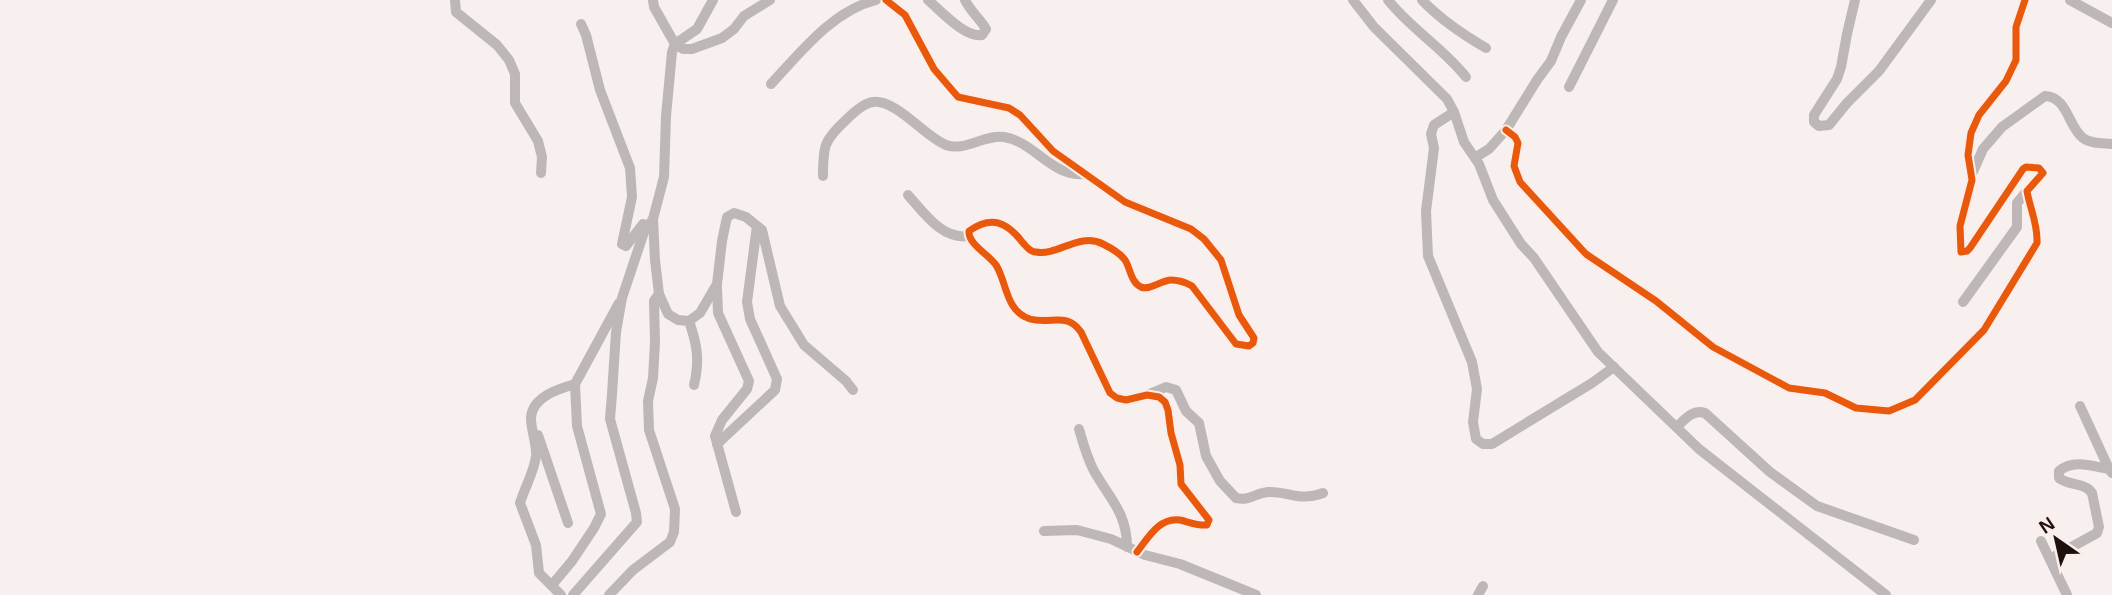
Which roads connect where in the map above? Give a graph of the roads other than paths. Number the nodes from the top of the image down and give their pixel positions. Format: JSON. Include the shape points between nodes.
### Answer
{"nodes":[{"id":1,"x":455,"y":0,"type":"edge"},
{"id":2,"x":653,"y":0,"type":"edge"},
{"id":3,"x":713,"y":0,"type":"edge"},
{"id":4,"x":771,"y":0,"type":"edge"},
{"id":5,"x":876,"y":0,"type":"edge"},
{"id":6,"x":886,"y":0,"type":"edge"},
{"id":7,"x":928,"y":0,"type":"edge"},
{"id":8,"x":965,"y":0,"type":"edge"},
{"id":9,"x":1353,"y":0,"type":"edge"},
{"id":10,"x":1388,"y":0,"type":"edge"},
{"id":11,"x":1422,"y":0,"type":"edge"},
{"id":12,"x":1581,"y":0,"type":"edge"},
{"id":13,"x":1614,"y":0,"type":"edge"},
{"id":14,"x":1855,"y":0,"type":"edge"},
{"id":15,"x":2025,"y":0,"type":"edge"},
{"id":16,"x":2070,"y":0,"type":"edge"},
{"id":17,"x":1928,"y":2,"type":"edge"},
{"id":18,"x":580,"y":23,"type":"dead end"},
{"id":19,"x":2112,"y":23,"type":"edge"},
{"id":20,"x":675,"y":44,"type":"junction"},
{"id":21,"x":1486,"y":48,"type":"dead end"},
{"id":22,"x":1466,"y":77,"type":"dead end"},
{"id":23,"x":771,"y":84,"type":"dead end"},
{"id":24,"x":1569,"y":87,"type":"dead end"},
{"id":25,"x":1454,"y":112,"type":"junction"},
{"id":26,"x":1506,"y":130,"type":"junction"},
{"id":27,"x":2112,"y":144,"type":"edge"},
{"id":28,"x":1476,"y":157,"type":"junction"},
{"id":29,"x":541,"y":173,"type":"dead end"},
{"id":30,"x":1085,"y":174,"type":"junction"},
{"id":31,"x":1972,"y":174,"type":"junction"},
{"id":32,"x":823,"y":176,"type":"dead end"},
{"id":33,"x":2028,"y":191,"type":"junction"},
{"id":34,"x":908,"y":195,"type":"dead end"},
{"id":35,"x":653,"y":219,"type":"junction"},
{"id":36,"x":757,"y":226,"type":"junction"},
{"id":37,"x":969,"y":236,"type":"junction"},
{"id":38,"x":717,"y":284,"type":"junction"},
{"id":39,"x":659,"y":294,"type":"junction"},
{"id":40,"x":622,"y":298,"type":"junction"},
{"id":41,"x":1962,"y":302,"type":"dead end"},
{"id":42,"x":689,"y":321,"type":"junction"},
{"id":43,"x":1614,"y":367,"type":"junction"},
{"id":44,"x":575,"y":384,"type":"junction"},
{"id":45,"x":694,"y":385,"type":"dead end"},
{"id":46,"x":853,"y":390,"type":"dead end"},
{"id":47,"x":1147,"y":395,"type":"junction"},
{"id":48,"x":2080,"y":405,"type":"dead end"},
{"id":49,"x":531,"y":416,"type":"junction"},
{"id":50,"x":1677,"y":427,"type":"junction"},
{"id":51,"x":1079,"y":429,"type":"dead end"},
{"id":52,"x":717,"y":444,"type":"junction"},
{"id":53,"x":2110,"y":471,"type":"edge"},
{"id":54,"x":1323,"y":493,"type":"dead end"},
{"id":55,"x":736,"y":512,"type":"dead end"},
{"id":56,"x":568,"y":523,"type":"dead end"},
{"id":57,"x":1044,"y":531,"type":"dead end"},
{"id":58,"x":1914,"y":540,"type":"dead end"},
{"id":59,"x":2041,"y":541,"type":"dead end"},
{"id":60,"x":1132,"y":549,"type":"junction"},
{"id":61,"x":2050,"y":559,"type":"junction"},
{"id":62,"x":552,"y":585,"type":"junction"},
{"id":63,"x":561,"y":595,"type":"edge"},
{"id":64,"x":573,"y":595,"type":"edge"},
{"id":65,"x":609,"y":595,"type":"edge"},
{"id":66,"x":1256,"y":595,"type":"edge"},
{"id":67,"x":1886,"y":595,"type":"edge"},
{"id":68,"x":2067,"y":595,"type":"edge"}],
"edges":[{"from":1,"to":29,"type":"street","via":[[456,12],[509,60],[515,74],[515,103],[538,141]]},
{"from":2,"to":20,"type":"street"},
{"from":3,"to":20,"type":"street","via":[[697,29]]},
{"from":4,"to":20,"type":"street","via":[[744,16],[722,38],[692,50]]},
{"from":5,"to":23,"type":"street","via":[[839,18]]},
{"from":6,"to":30,"type":"street","via":[[905,15],[934,69],[958,97],[1009,108]]},
{"from":7,"to":8,"type":"street","via":[[961,28],[982,35],[986,29]]},
{"from":9,"to":25,"type":"street","via":[[1447,99]]},
{"from":10,"to":22,"type":"street"},
{"from":11,"to":21,"type":"street","via":[[1453,29]]},
{"from":12,"to":26,"type":"street","via":[[1551,61]]},
{"from":13,"to":24,"type":"street"},
{"from":14,"to":17,"type":"street","via":[[1837,79],[1814,115],[1819,126],[1829,125],[1879,71]]},
{"from":15,"to":31,"type":"street","via":[[2016,27],[2016,60],[1971,133],[1968,155]]},
{"from":16,"to":19,"type":"street"},
{"from":18,"to":35,"type":"street","via":[[630,167],[632,197],[622,244],[626,246],[643,223]]},
{"from":20,"to":35,"type":"street","via":[[664,177]]},
{"from":25,"to":28,"type":"street","via":[[1464,142]]},
{"from":25,"to":43,"type":"street","via":[[1434,125],[1431,134],[1428,256],[1472,362],[1477,389],[1472,422],[1476,439],[1492,444]]},
{"from":26,"to":28,"type":"street"},
{"from":26,"to":33,"type":"street","via":[[1518,143],[1514,166],[1520,181],[1586,254],[1713,347],[1789,388],[1825,393],[1856,408],[1889,411],[1915,400],[1984,330],[2037,243],[2038,227]]},
{"from":27,"to":31,"type":"street","via":[[2082,137],[2064,107],[2052,96],[2045,96],[2002,127],[1979,156]]},
{"from":28,"to":43,"type":"street","via":[[1493,200],[1521,244],[1598,352]]},
{"from":30,"to":32,"type":"street","via":[[1073,176],[1006,137],[947,146],[875,101],[827,139]]},
{"from":30,"to":37,"type":"street","via":[[1125,202],[1205,239],[1221,260],[1253,343],[1236,344],[1184,281],[1141,287],[1125,260],[1102,243],[1091,240],[1035,253],[1016,234],[992,221],[981,223]]},
{"from":31,"to":33,"type":"street","via":[[1959,226],[1961,252],[1978,237],[2023,169],[2039,168],[2042,176]]},
{"from":33,"to":41,"type":"street","via":[[2017,203],[2017,227]]},
{"from":34,"to":37,"type":"street","via":[[935,225],[952,235]]},
{"from":35,"to":39,"type":"street"},
{"from":35,"to":40,"type":"street","via":[[644,232]]},
{"from":36,"to":38,"type":"street","via":[[734,213],[727,217]]},
{"from":36,"to":46,"type":"street","via":[[762,230],[780,306],[791,326],[804,345]]},
{"from":36,"to":52,"type":"street","via":[[747,302],[777,379],[775,390]]},
{"from":37,"to":47,"type":"street","via":[[998,268],[1008,299],[1028,319],[1075,323],[1110,393],[1126,400]]},
{"from":38,"to":42,"type":"street","via":[[700,313]]},
{"from":38,"to":52,"type":"street","via":[[718,313],[749,381],[722,420],[715,436]]},
{"from":39,"to":42,"type":"street","via":[[668,314]]},
{"from":39,"to":65,"type":"street","via":[[654,301],[656,342],[649,430],[675,509],[674,532],[670,542]]},
{"from":40,"to":44,"type":"street"},
{"from":40,"to":64,"type":"street","via":[[610,419],[637,522]]},
{"from":42,"to":45,"type":"street","via":[[697,345]]},
{"from":43,"to":50,"type":"street"},
{"from":44,"to":49,"type":"street","via":[[555,390],[537,403]]},
{"from":44,"to":62,"type":"street","via":[[577,426],[601,514]]},
{"from":47,"to":54,"type":"street","via":[[1166,387],[1175,390],[1199,423],[1210,465],[1236,498],[1251,499],[1270,492],[1294,497]]},
{"from":47,"to":60,"type":"street","via":[[1165,402],[1181,484],[1209,520],[1201,526],[1176,519],[1164,522]]},
{"from":48,"to":53,"type":"street"},
{"from":49,"to":56,"type":"street"},
{"from":49,"to":62,"type":"street","via":[[536,454],[520,503],[536,545],[539,573]]},
{"from":50,"to":58,"type":"street","via":[[1692,413],[1705,413],[1783,483],[1817,506]]},
{"from":50,"to":67,"type":"street"},
{"from":51,"to":60,"type":"street","via":[[1094,470],[1123,517]]},
{"from":52,"to":55,"type":"street"},
{"from":53,"to":61,"type":"street","via":[[2078,464],[2059,471],[2065,483],[2092,493],[2099,527],[2097,533]]},
{"from":57,"to":60,"type":"street","via":[[1077,530]]},
{"from":59,"to":61,"type":"street"},
{"from":60,"to":66,"type":"street"},
{"from":61,"to":68,"type":"street"},
{"from":62,"to":63,"type":"street"}]}
